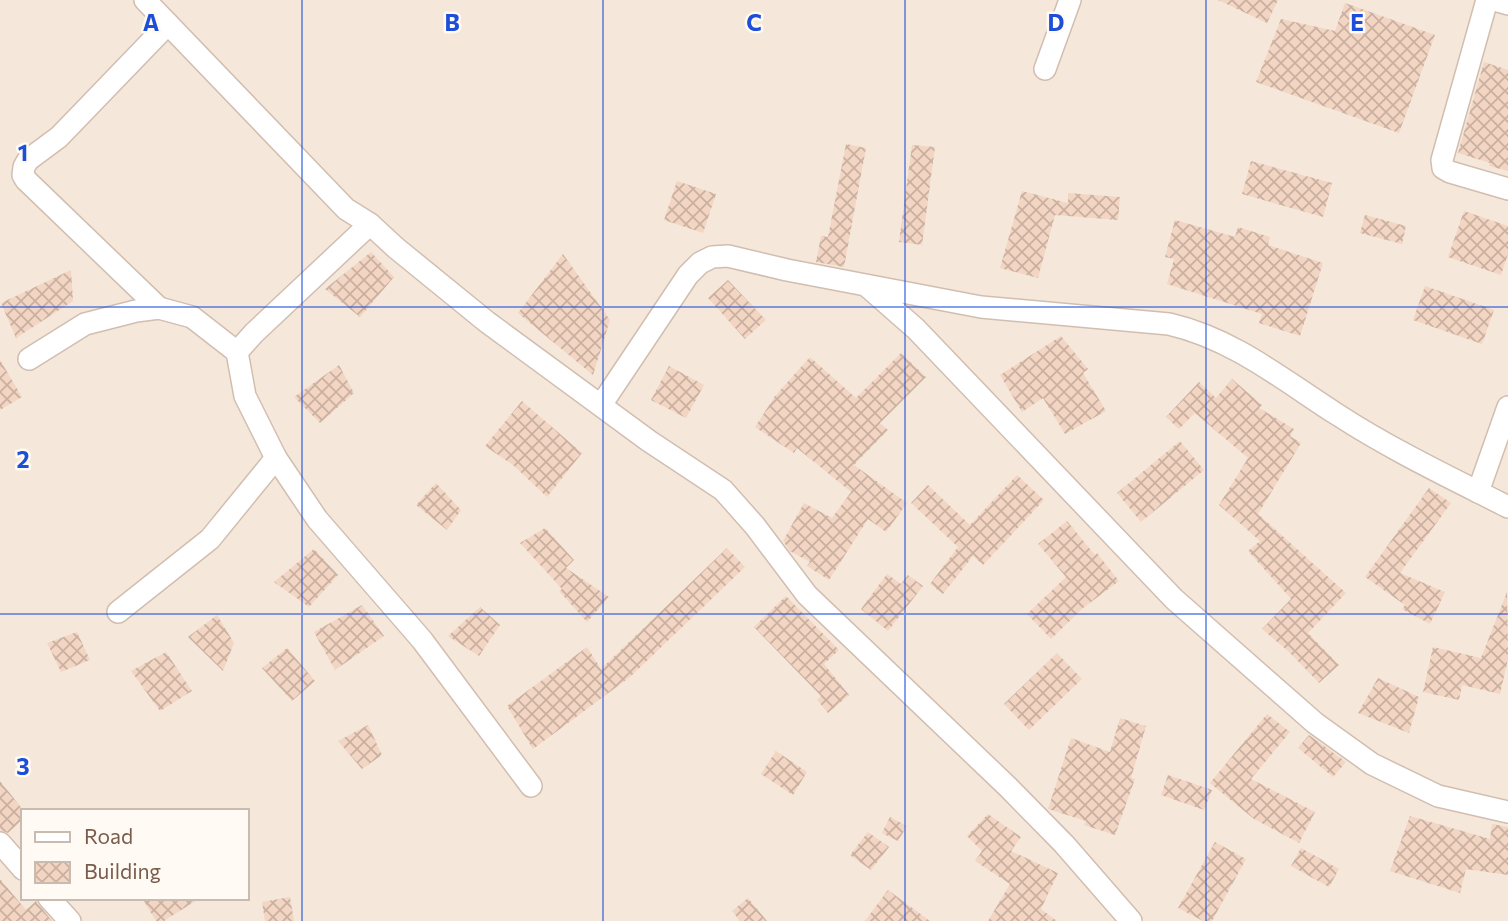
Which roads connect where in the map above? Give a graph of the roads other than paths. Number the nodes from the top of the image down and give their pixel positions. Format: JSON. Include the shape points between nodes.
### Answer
{"nodes":[{"id":1,"x":145,"y":0,"type":"edge"},
{"id":2,"x":1070,"y":0,"type":"edge"},
{"id":3,"x":1487,"y":0,"type":"edge"},
{"id":4,"x":1494,"y":0,"type":"edge"},
{"id":5,"x":1508,"y":4,"type":"edge"},
{"id":6,"x":168,"y":24,"type":"junction"},
{"id":7,"x":1045,"y":69,"type":"dead end"},
{"id":8,"x":1508,"y":189,"type":"edge"},
{"id":9,"x":370,"y":224,"type":"junction"},
{"id":10,"x":866,"y":285,"type":"junction"},
{"id":11,"x":159,"y":308,"type":"junction"},
{"id":12,"x":237,"y":352,"type":"junction"},
{"id":13,"x":29,"y":359,"type":"dead end"},
{"id":14,"x":601,"y":405,"type":"junction"},
{"id":15,"x":1508,"y":407,"type":"edge"},
{"id":16,"x":276,"y":458,"type":"junction"},
{"id":17,"x":1478,"y":492,"type":"junction"},
{"id":18,"x":1508,"y":507,"type":"edge"},
{"id":19,"x":118,"y":612,"type":"dead end"},
{"id":20,"x":531,"y":786,"type":"dead end"},
{"id":21,"x":1508,"y":811,"type":"edge"},
{"id":22,"x":0,"y":843,"type":"edge"},
{"id":23,"x":21,"y":867,"type":"edge"},
{"id":24,"x":51,"y":900,"type":"edge"},
{"id":25,"x":70,"y":921,"type":"edge"},
{"id":26,"x":1130,"y":921,"type":"edge"}],
"edges":[{"from":1,"to":6,"type":"street"},
{"from":2,"to":7,"type":"street"},
{"from":3,"to":8,"type":"street","via":[[1442,160],[1443,168],[1450,172]]},
{"from":4,"to":5,"type":"street"},
{"from":6,"to":9,"type":"street","via":[[346,209]]},
{"from":6,"to":11,"type":"street","via":[[59,137],[28,160],[23,175]]},
{"from":9,"to":12,"type":"street"},
{"from":9,"to":14,"type":"street","via":[[487,322]]},
{"from":10,"to":14,"type":"street","via":[[728,256],[712,257],[688,275]]},
{"from":10,"to":17,"type":"street","via":[[981,307],[1196,330],[1224,342],[1339,415]]},
{"from":10,"to":21,"type":"street","via":[[916,329],[1174,599],[1315,723],[1372,764],[1438,796]]},
{"from":11,"to":12,"type":"street","via":[[192,317]]},
{"from":11,"to":13,"type":"street","via":[[85,324]]},
{"from":12,"to":16,"type":"street","via":[[245,396]]},
{"from":14,"to":26,"type":"street","via":[[723,490],[807,596],[1027,806]]},
{"from":15,"to":17,"type":"street"},
{"from":16,"to":19,"type":"street","via":[[210,539]]},
{"from":16,"to":20,"type":"street","via":[[317,519],[422,640]]},
{"from":17,"to":18,"type":"street"},
{"from":22,"to":23,"type":"street"},
{"from":24,"to":25,"type":"street"}]}
